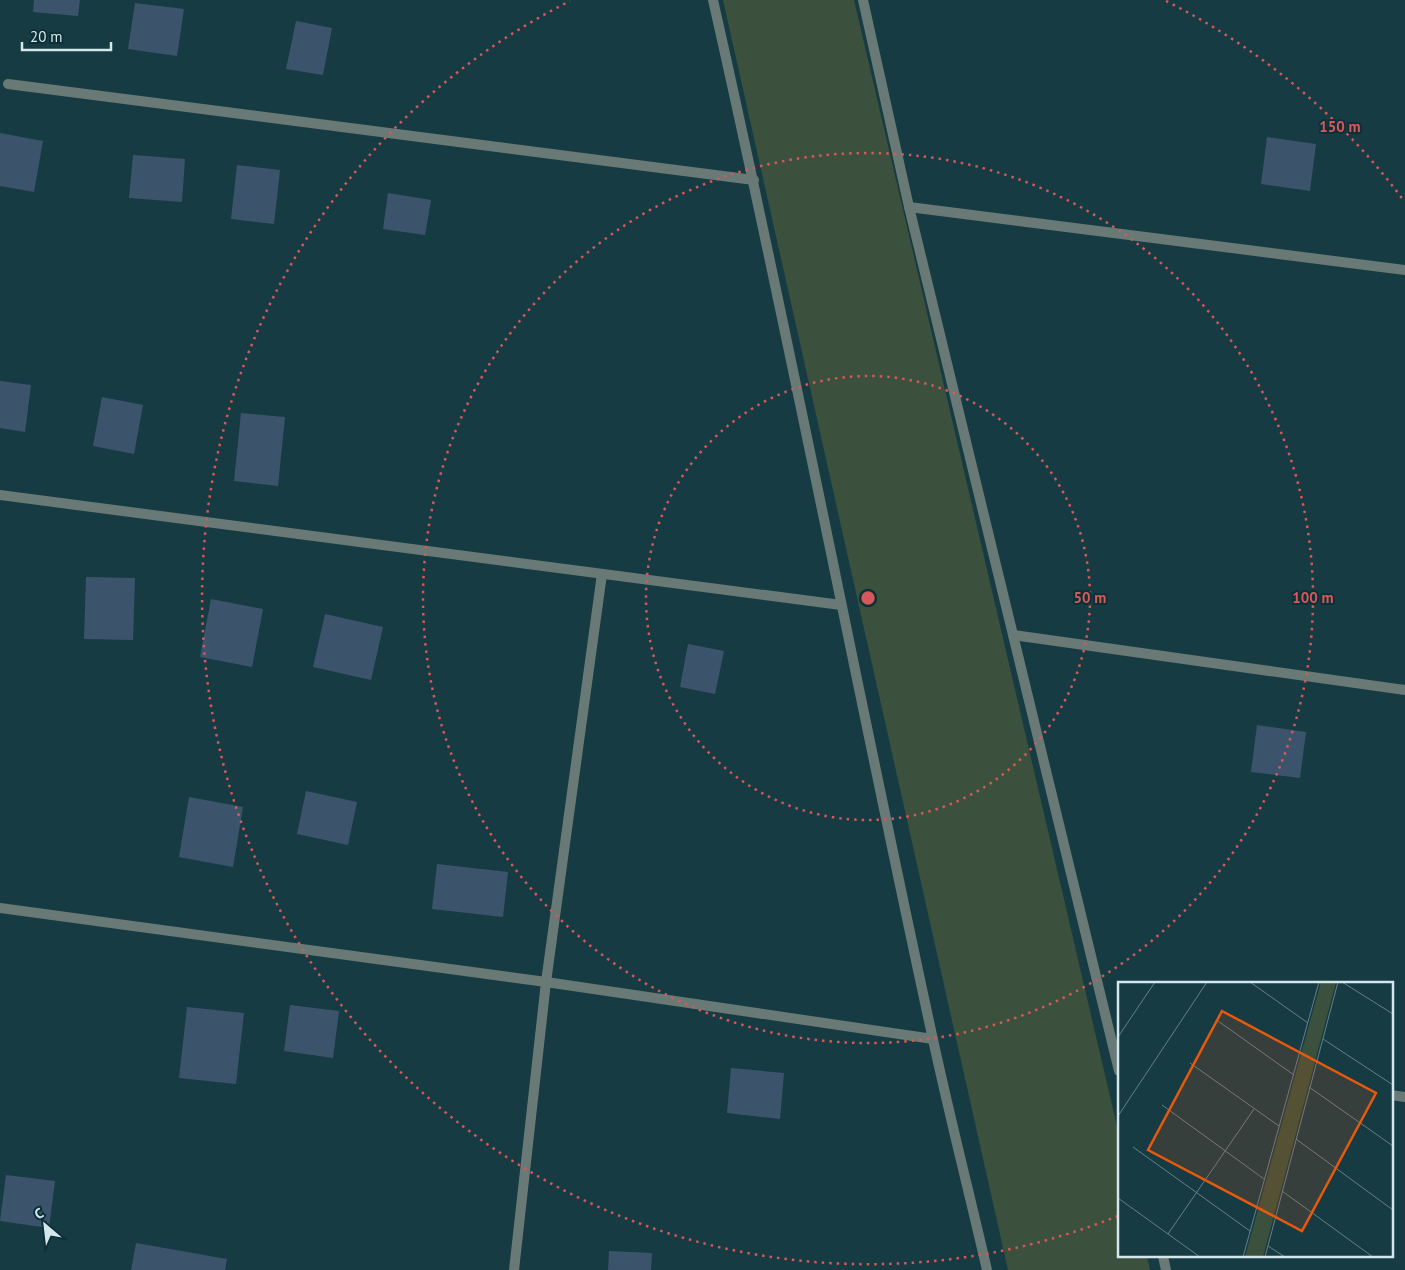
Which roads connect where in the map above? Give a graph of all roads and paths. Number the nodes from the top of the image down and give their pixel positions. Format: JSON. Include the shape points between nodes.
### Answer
{"nodes":[{"id":1,"x":713,"y":0,"type":"edge"},
{"id":2,"x":863,"y":0,"type":"edge"},
{"id":3,"x":8,"y":84,"type":"dead end"},
{"id":4,"x":754,"y":180,"type":"junction"},
{"id":5,"x":909,"y":207,"type":"junction"},
{"id":6,"x":1405,"y":270,"type":"edge"},
{"id":7,"x":0,"y":495,"type":"edge"},
{"id":8,"x":602,"y":574,"type":"junction"},
{"id":9,"x":840,"y":605,"type":"junction"},
{"id":10,"x":1013,"y":635,"type":"junction"},
{"id":11,"x":1405,"y":690,"type":"edge"},
{"id":12,"x":0,"y":908,"type":"edge"},
{"id":13,"x":546,"y":982,"type":"junction"},
{"id":14,"x":933,"y":1039,"type":"junction"},
{"id":15,"x":1117,"y":1058,"type":"edge"},
{"id":16,"x":1392,"y":1095,"type":"edge"},
{"id":17,"x":1405,"y":1097,"type":"edge"},
{"id":18,"x":514,"y":1270,"type":"edge"},
{"id":19,"x":988,"y":1270,"type":"edge"}],
"edges":[{"from":1,"to":4,"type":"lane"},
{"from":2,"to":5,"type":"lane"},
{"from":3,"to":4,"type":"lane"},
{"from":4,"to":9,"type":"lane"},
{"from":5,"to":6,"type":"lane"},
{"from":5,"to":10,"type":"lane"},
{"from":7,"to":8,"type":"lane"},
{"from":8,"to":9,"type":"lane"},
{"from":8,"to":13,"type":"lane"},
{"from":9,"to":14,"type":"lane"},
{"from":10,"to":11,"type":"lane"},
{"from":10,"to":15,"type":"lane"},
{"from":12,"to":13,"type":"lane"},
{"from":13,"to":14,"type":"lane"},
{"from":13,"to":18,"type":"lane"},
{"from":14,"to":19,"type":"lane"},
{"from":16,"to":17,"type":"lane"}]}
